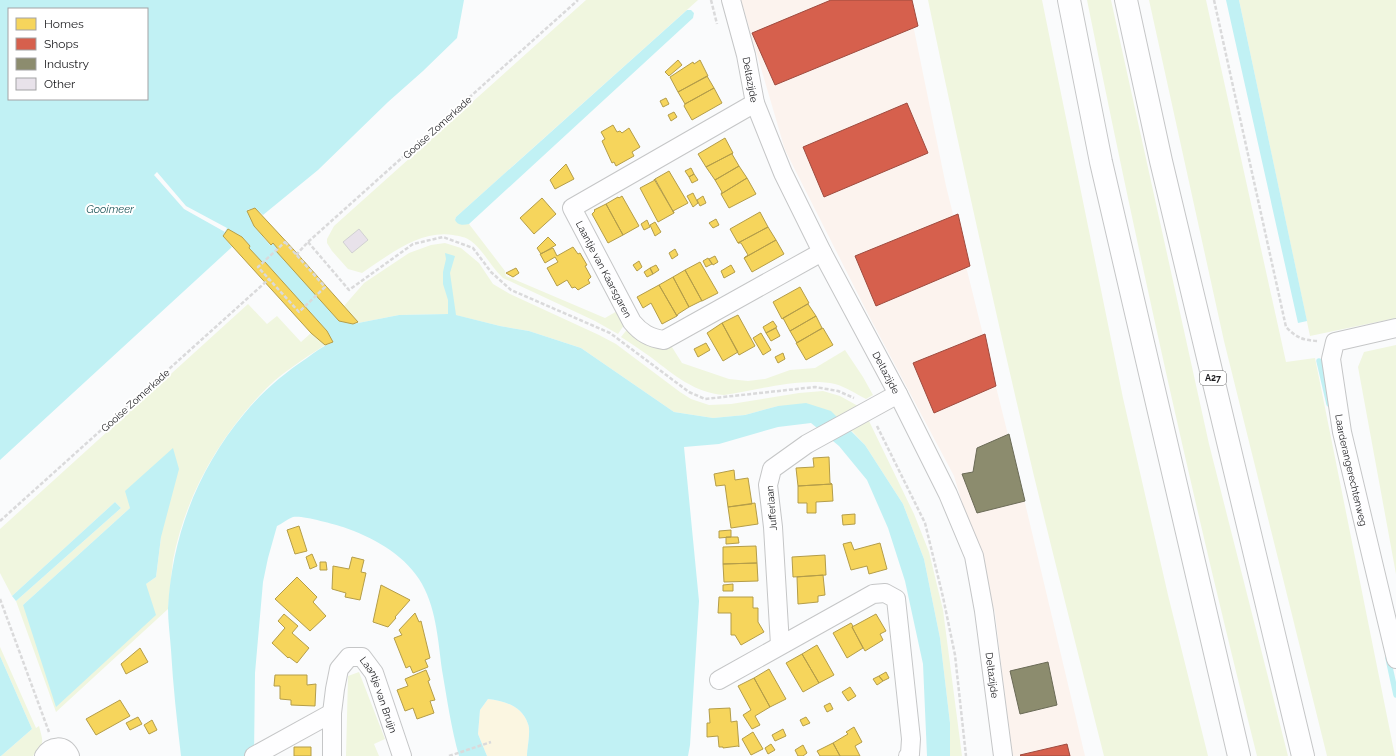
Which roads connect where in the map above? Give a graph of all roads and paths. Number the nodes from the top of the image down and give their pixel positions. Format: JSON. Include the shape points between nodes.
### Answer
{"nodes":[{"id":1,"x":578,"y":0,"type":"edge"},
{"id":2,"x":731,"y":0,"type":"edge"},
{"id":3,"x":1069,"y":0,"type":"edge"},
{"id":4,"x":1126,"y":0,"type":"edge"},
{"id":5,"x":1214,"y":0,"type":"edge"},
{"id":6,"x":755,"y":103,"type":"junction"},
{"id":7,"x":308,"y":242,"type":"junction"},
{"id":8,"x":822,"y":252,"type":"junction"},
{"id":9,"x":296,"y":255,"type":"junction"},
{"id":10,"x":269,"y":279,"type":"junction"},
{"id":11,"x":1396,"y":328,"type":"edge"},
{"id":12,"x":1334,"y":342,"type":"junction"},
{"id":13,"x":898,"y":394,"type":"junction"},
{"id":14,"x":862,"y":413,"type":"junction"},
{"id":15,"x":0,"y":521,"type":"edge"},
{"id":16,"x":0,"y":599,"type":"edge"},
{"id":17,"x":780,"y":645,"type":"junction"},
{"id":18,"x":1396,"y":659,"type":"edge"},
{"id":19,"x":719,"y":680,"type":"dead end"},
{"id":20,"x":332,"y":712,"type":"junction"},
{"id":21,"x":491,"y":742,"type":"dead end"},
{"id":22,"x":49,"y":752,"type":"edge"},
{"id":23,"x":259,"y":753,"type":"edge"},
{"id":24,"x":70,"y":756,"type":"edge"},
{"id":25,"x":332,"y":756,"type":"edge"},
{"id":26,"x":402,"y":756,"type":"edge"},
{"id":27,"x":449,"y":756,"type":"edge"},
{"id":28,"x":908,"y":756,"type":"edge"},
{"id":29,"x":966,"y":756,"type":"edge"},
{"id":30,"x":1003,"y":756,"type":"edge"},
{"id":31,"x":1239,"y":756,"type":"edge"},
{"id":32,"x":1303,"y":756,"type":"edge"}],
"edges":[{"from":1,"to":7,"type":"path","name":"Gooise Zomerkade"},
{"from":2,"to":6,"type":"street","name":"Deltazijde","via":[[746,55]]},
{"from":3,"to":31,"type":"highway","via":[[1101,162]]},
{"from":4,"to":32,"type":"highway","number":"A27","via":[[1161,161]]},
{"from":5,"to":12,"type":"path","via":[[1286,327],[1295,336],[1305,340]]},
{"from":6,"to":8,"type":"street","name":"Deltazijde","via":[[783,173]]},
{"from":6,"to":8,"type":"street","name":"Laantje van Kaarsgaren","via":[[572,208],[632,322],[640,331],[657,339],[664,340]]},
{"from":7,"to":9,"type":"path","name":"Gooise Zomerkade"},
{"from":7,"to":14,"type":"path","via":[[349,290],[413,244],[443,237],[473,248],[491,272],[511,290],[610,333],[689,392],[705,399],[816,387],[838,391],[868,406]]},
{"from":8,"to":13,"type":"street","name":"Deltazijde"},
{"from":9,"to":10,"type":"path","via":[[285,242],[258,267]]},
{"from":9,"to":10,"type":"path","via":[[325,287],[299,312]]},
{"from":10,"to":15,"type":"path","name":"Gooise Zomerkade"},
{"from":11,"to":12,"type":"street"},
{"from":12,"to":18,"type":"street","name":"Laarderangerechtenweg","via":[[1331,359],[1342,432]]},
{"from":13,"to":14,"type":"street","name":"Jufferlaan"},
{"from":13,"to":30,"type":"street","name":"Deltazijde","via":[[948,494],[974,556],[984,611]]},
{"from":14,"to":17,"type":"street","name":"Jufferlaan","via":[[807,444],[772,469],[768,485]]},
{"from":14,"to":29,"type":"path","via":[[925,523],[955,655]]},
{"from":16,"to":22,"type":"path"},
{"from":17,"to":19,"type":"street"},
{"from":17,"to":28,"type":"street","via":[[872,594],[885,593],[896,599],[911,739]]},
{"from":20,"to":23,"type":"street"},
{"from":20,"to":25,"type":"street","name":"Laantje van Bruijn"},
{"from":20,"to":26,"type":"street","name":"Laantje van Bruijn","via":[[339,669],[349,657],[362,657],[374,672]]},
{"from":21,"to":27,"type":"path"},
{"from":22,"to":24,"type":"street","via":[[61,748]]}]}
